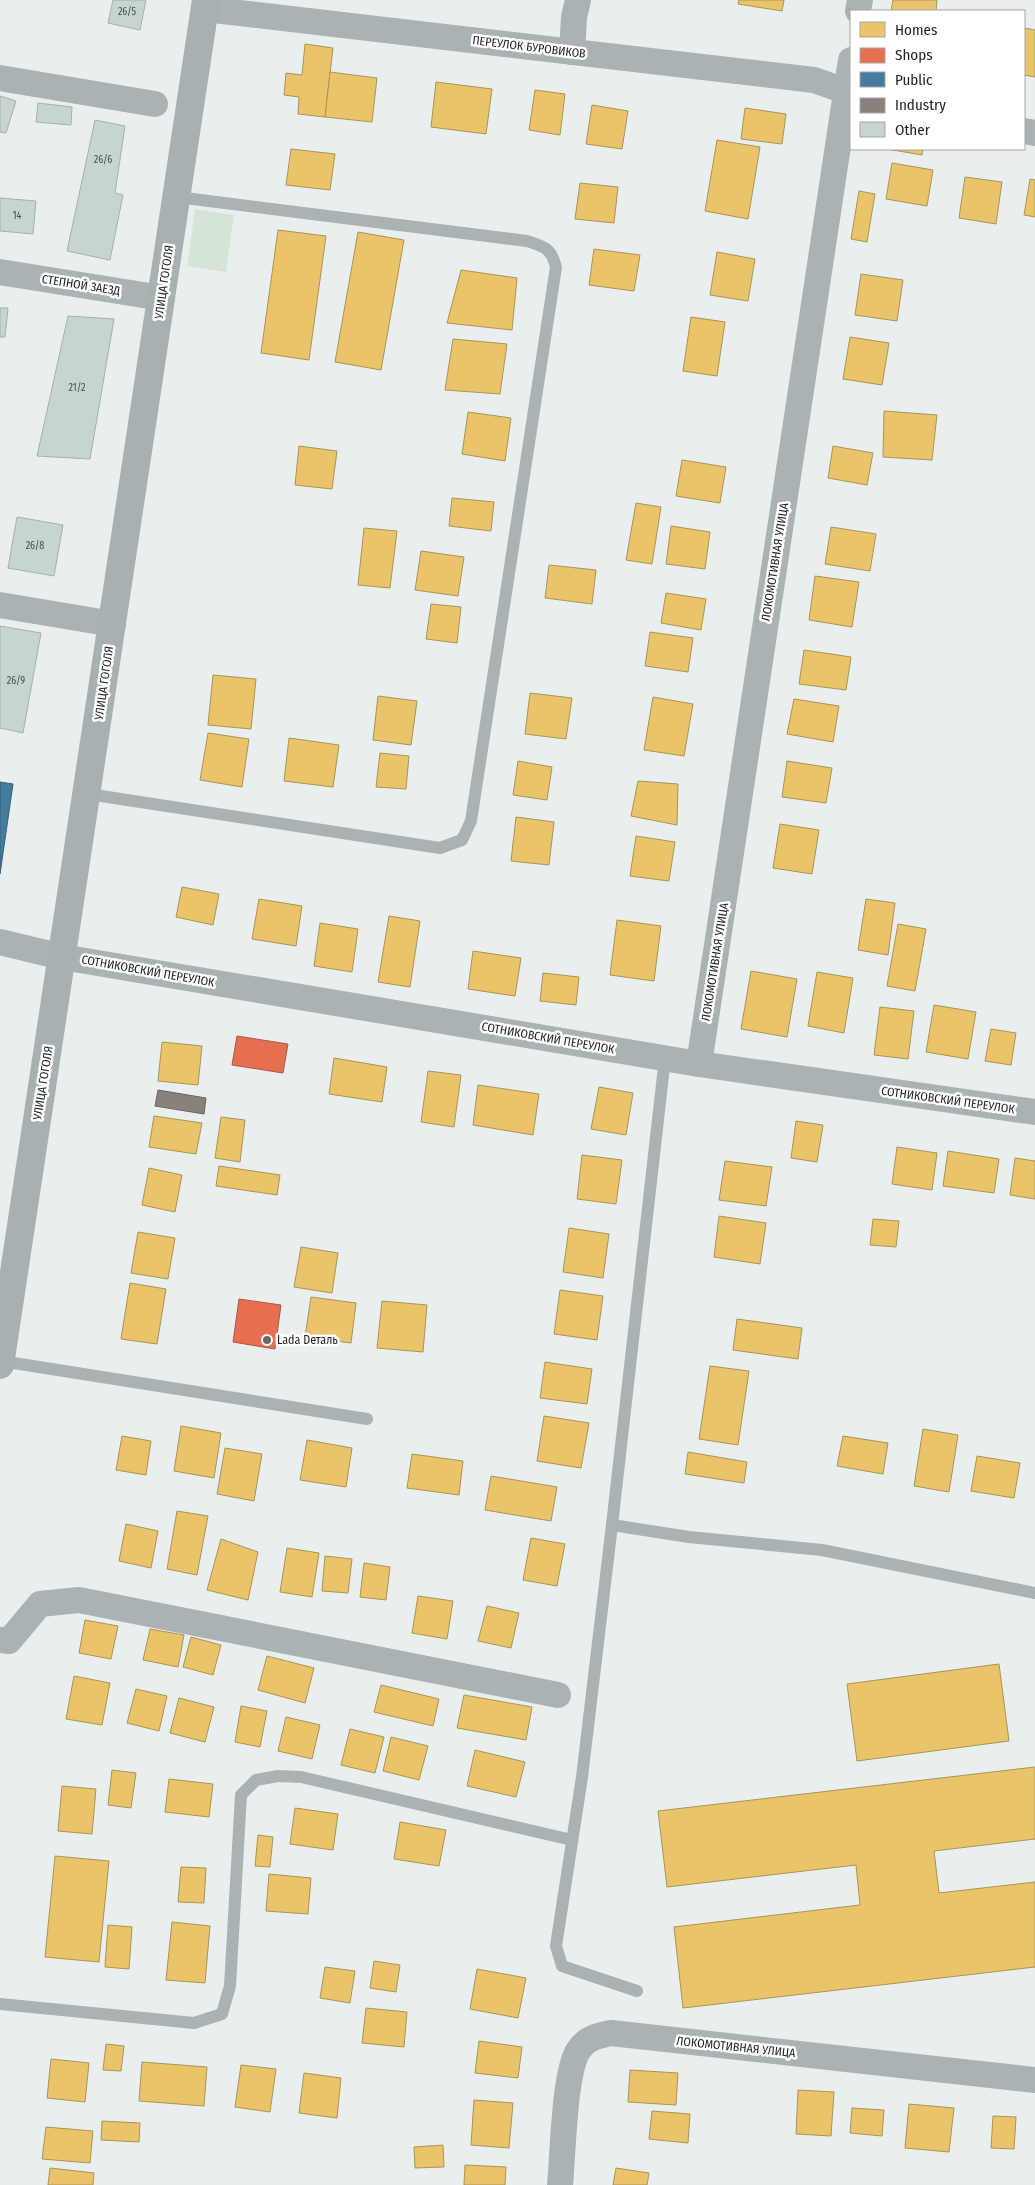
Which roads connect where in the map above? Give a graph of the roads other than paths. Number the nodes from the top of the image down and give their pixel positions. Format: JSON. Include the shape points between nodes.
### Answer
{"nodes":[{"id":1,"x":578,"y":0,"type":"edge"},
{"id":2,"x":205,"y":4,"type":"edge"},
{"id":3,"x":572,"y":52,"type":"junction"},
{"id":4,"x":850,"y":76,"type":"edge"},
{"id":5,"x":0,"y":78,"type":"edge"},
{"id":6,"x":849,"y":92,"type":"edge"},
{"id":7,"x":155,"y":104,"type":"dead end"},
{"id":8,"x":177,"y":197,"type":"junction"},
{"id":9,"x":0,"y":272,"type":"edge"},
{"id":10,"x":162,"y":298,"type":"junction"},
{"id":11,"x":0,"y":605,"type":"edge"},
{"id":12,"x":113,"y":624,"type":"junction"},
{"id":13,"x":88,"y":794,"type":"junction"},
{"id":14,"x":0,"y":942,"type":"edge"},
{"id":15,"x":62,"y":957,"type":"junction"},
{"id":16,"x":665,"y":1058,"type":"junction"},
{"id":17,"x":699,"y":1064,"type":"junction"},
{"id":18,"x":1035,"y":1112,"type":"edge"},
{"id":19,"x":0,"y":1361,"type":"edge"},
{"id":20,"x":0,"y":1366,"type":"edge"},
{"id":21,"x":367,"y":1419,"type":"dead end"},
{"id":22,"x":612,"y":1525,"type":"junction"},
{"id":23,"x":1035,"y":1593,"type":"edge"},
{"id":24,"x":0,"y":1640,"type":"edge"},
{"id":25,"x":558,"y":1695,"type":"dead end"},
{"id":26,"x":572,"y":1840,"type":"junction"},
{"id":27,"x":638,"y":1991,"type":"dead end"},
{"id":28,"x":0,"y":2004,"type":"edge"},
{"id":29,"x":1035,"y":2080,"type":"edge"},
{"id":30,"x":560,"y":2185,"type":"edge"}],
"edges":[{"from":1,"to":3,"type":"street"},
{"from":2,"to":3,"type":"street","name":"ПЕРЕУЛОК БУРОВИКОВ"},
{"from":2,"to":8,"type":"main road","name":"УЛИЦА ГОГОЛЯ"},
{"from":3,"to":6,"type":"street","name":"ПЕРЕУЛОК БУРОВИКОВ","via":[[814,80]]},
{"from":4,"to":6,"type":"street","name":"ЛОКОМОТИВНАЯ УЛИЦА"},
{"from":5,"to":7,"type":"street"},
{"from":6,"to":17,"type":"street","name":"ЛОКОМОТИВНАЯ УЛИЦА"},
{"from":8,"to":10,"type":"main road","name":"УЛИЦА ГОГОЛЯ"},
{"from":8,"to":13,"type":"lane","via":[[527,241],[543,246],[552,254],[556,267],[471,821],[462,840],[440,848]]},
{"from":9,"to":10,"type":"street","name":"СТЕПНОЙ ЗАЕЗД"},
{"from":10,"to":12,"type":"main road","name":"УЛИЦА ГОГОЛЯ"},
{"from":11,"to":12,"type":"street"},
{"from":12,"to":13,"type":"main road","name":"УЛИЦА ГОГОЛЯ"},
{"from":13,"to":15,"type":"main road","name":"УЛИЦА ГОГОЛЯ"},
{"from":14,"to":15,"type":"street"},
{"from":15,"to":16,"type":"street","name":"СОТНИКОВСКИЙ ПЕРЕУЛОК"},
{"from":15,"to":19,"type":"main road","name":"УЛИЦА ГОГОЛЯ"},
{"from":16,"to":17,"type":"street","name":"СОТНИКОВСКИЙ ПЕРЕУЛОК"},
{"from":16,"to":22,"type":"lane"},
{"from":17,"to":18,"type":"street","name":"СОТНИКОВСКИЙ ПЕРЕУЛОК"},
{"from":19,"to":20,"type":"main road","name":"УЛИЦА ГОГОЛЯ"},
{"from":19,"to":21,"type":"lane"},
{"from":22,"to":23,"type":"lane","via":[[689,1537],[822,1550]]},
{"from":22,"to":26,"type":"lane"},
{"from":24,"to":25,"type":"street","via":[[9,1641],[40,1604],[79,1600]]},
{"from":26,"to":27,"type":"lane","via":[[556,1946],[562,1966]]},
{"from":26,"to":28,"type":"lane","via":[[301,1777],[278,1776],[256,1780],[241,1795],[230,1986],[222,2014],[194,2023]]},
{"from":29,"to":30,"type":"street","name":"ЛОКОМОТИВНАЯ УЛИЦА","via":[[611,2033],[597,2036],[578,2050],[570,2071]]}]}
